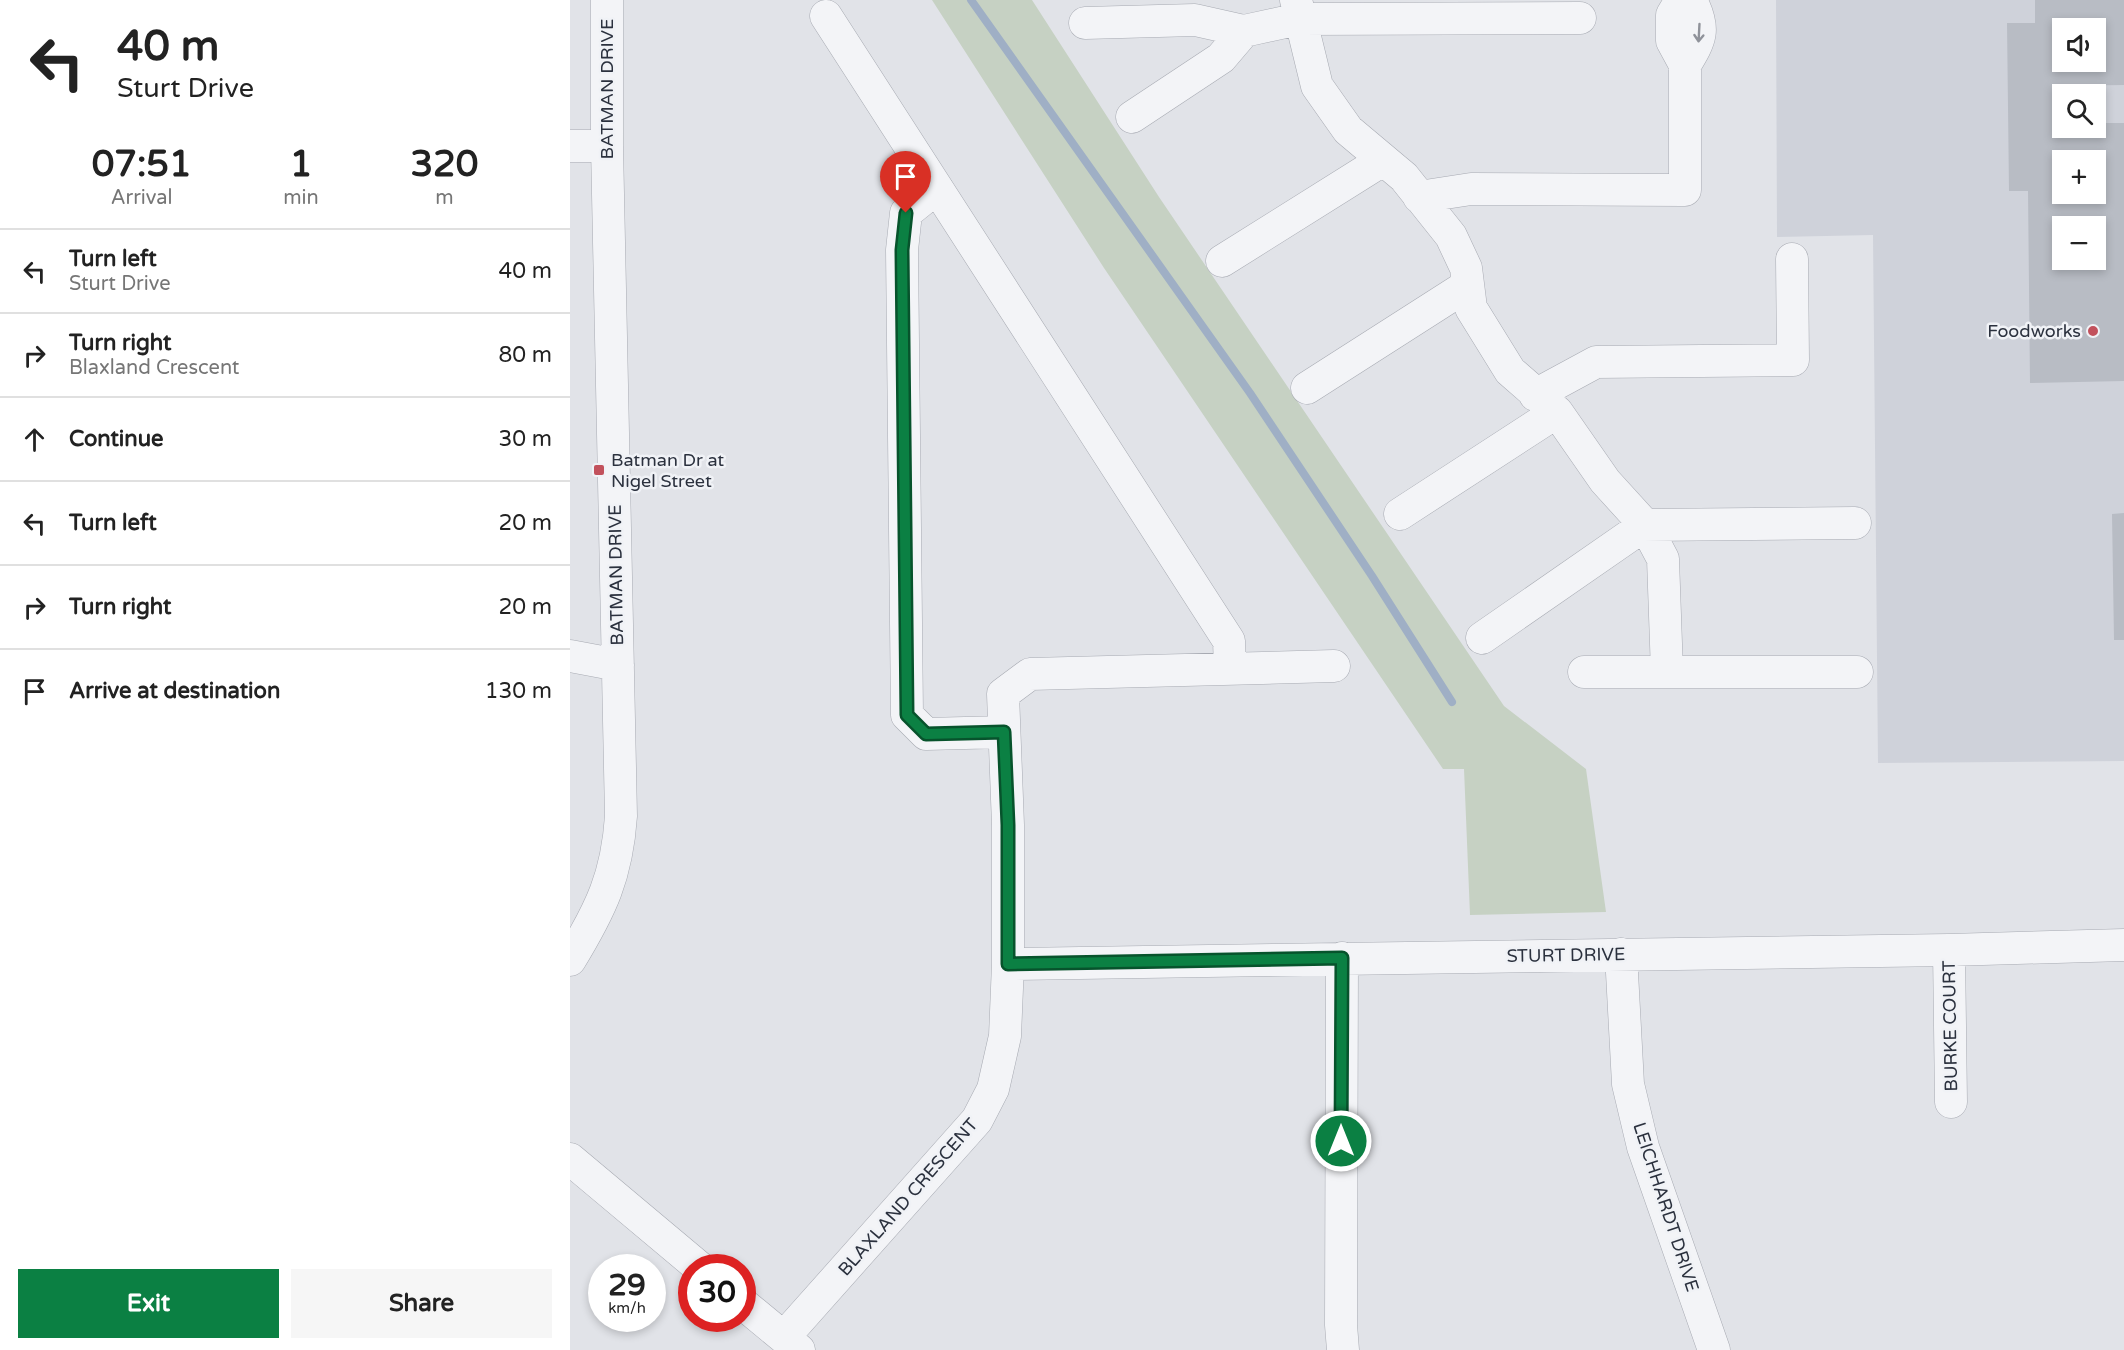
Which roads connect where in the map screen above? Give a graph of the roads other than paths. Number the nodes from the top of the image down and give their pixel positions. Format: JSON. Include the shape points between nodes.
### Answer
{"nodes":[{"id":1,"x":607,"y":0,"type":"edge"},
{"id":2,"x":1681,"y":0,"type":"edge"},
{"id":3,"x":1691,"y":0,"type":"edge"},
{"id":4,"x":1297,"y":9,"type":"edge"},
{"id":5,"x":826,"y":16,"type":"dead end"},
{"id":6,"x":1580,"y":18,"type":"dead end"},
{"id":7,"x":1084,"y":23,"type":"dead end"},
{"id":8,"x":1244,"y":32,"type":"junction"},
{"id":9,"x":1685,"y":65,"type":"junction"},
{"id":10,"x":1132,"y":117,"type":"dead end"},
{"id":11,"x":570,"y":146,"type":"edge"},
{"id":12,"x":607,"y":146,"type":"junction"},
{"id":13,"x":1383,"y":160,"type":"junction"},
{"id":14,"x":937,"y":188,"type":"junction"},
{"id":15,"x":1419,"y":197,"type":"junction"},
{"id":16,"x":1792,"y":259,"type":"dead end"},
{"id":17,"x":1222,"y":261,"type":"dead end"},
{"id":18,"x":1468,"y":285,"type":"junction"},
{"id":19,"x":1307,"y":388,"type":"dead end"},
{"id":20,"x":1546,"y":403,"type":"junction"},
{"id":21,"x":1400,"y":514,"type":"dead end"},
{"id":22,"x":1855,"y":523,"type":"dead end"},
{"id":23,"x":1645,"y":525,"type":"junction"},
{"id":24,"x":1482,"y":638,"type":"dead end"},
{"id":25,"x":570,"y":656,"type":"edge"},
{"id":26,"x":618,"y":665,"type":"junction"},
{"id":27,"x":1334,"y":666,"type":"dead end"},
{"id":28,"x":1230,"y":668,"type":"junction"},
{"id":29,"x":1584,"y":672,"type":"dead end"},
{"id":30,"x":1667,"y":672,"type":"junction"},
{"id":31,"x":1857,"y":672,"type":"dead end"},
{"id":32,"x":1004,"y":732,"type":"junction"},
{"id":33,"x":2124,"y":945,"type":"edge"},
{"id":34,"x":1949,"y":950,"type":"junction"},
{"id":35,"x":1621,"y":954,"type":"junction"},
{"id":36,"x":1342,"y":958,"type":"junction"},
{"id":37,"x":570,"y":960,"type":"edge"},
{"id":38,"x":1008,"y":964,"type":"junction"},
{"id":39,"x":1951,"y":1102,"type":"dead end"},
{"id":40,"x":570,"y":1159,"type":"edge"},
{"id":41,"x":683,"y":1254,"type":"edge"},
{"id":42,"x":756,"y":1315,"type":"edge"},
{"id":43,"x":791,"y":1344,"type":"edge"},
{"id":44,"x":1343,"y":1350,"type":"edge"},
{"id":45,"x":1714,"y":1350,"type":"edge"}],
"edges":[{"from":1,"to":12,"type":"street","name":"BATMAN DRIVE"},
{"from":2,"to":9,"type":"street","via":[[1672,15],[1672,41]]},
{"from":3,"to":9,"type":"street","one_way":true,"via":[[1699,16],[1699,42]]},
{"from":4,"to":6,"type":"street"},
{"from":4,"to":8,"type":"street"},
{"from":4,"to":13,"type":"street","via":[[1317,86],[1348,130]]},
{"from":5,"to":14,"type":"street"},
{"from":7,"to":8,"type":"street","via":[[1195,20]]},
{"from":8,"to":10,"type":"street","via":[[1221,58]]},
{"from":9,"to":15,"type":"street","via":[[1685,190],[1471,189]]},
{"from":11,"to":12,"type":"street"},
{"from":12,"to":26,"type":"street","name":"BATMAN DRIVE"},
{"from":13,"to":15,"type":"street","via":[[1404,177]]},
{"from":13,"to":17,"type":"street"},
{"from":14,"to":28,"type":"street","via":[[1228,641]]},
{"from":14,"to":32,"type":"street","via":[[906,213],[902,250],[907,715],[926,734]]},
{"from":15,"to":18,"type":"street","via":[[1451,236],[1466,268]]},
{"from":16,"to":20,"type":"street","via":[[1793,360],[1596,362]]},
{"from":18,"to":19,"type":"street"},
{"from":18,"to":20,"type":"street","via":[[1471,308],[1510,371]]},
{"from":20,"to":21,"type":"street"},
{"from":20,"to":23,"type":"street","via":[[1605,481]]},
{"from":22,"to":23,"type":"street"},
{"from":23,"to":24,"type":"street"},
{"from":23,"to":30,"type":"street","via":[[1663,559]]},
{"from":25,"to":26,"type":"street"},
{"from":26,"to":37,"type":"street","name":"BATMAN DRIVE","via":[[619,844],[605,896]]},
{"from":27,"to":28,"type":"street"},
{"from":28,"to":32,"type":"street","name":"BLAXLAND CRESCENT","via":[[1030,674],[1003,694]]},
{"from":29,"to":30,"type":"street"},
{"from":30,"to":31,"type":"street"},
{"from":32,"to":38,"type":"street","name":"BLAXLAND CRESCENT"},
{"from":33,"to":34,"type":"street","name":"STURT DRIVE"},
{"from":34,"to":35,"type":"street","name":"STURT DRIVE"},
{"from":34,"to":39,"type":"street","name":"BURKE COURT"},
{"from":35,"to":36,"type":"street","name":"STURT DRIVE"},
{"from":35,"to":45,"type":"street","name":"LEICHHARDT DRIVE","via":[[1630,1095],[1643,1147]]},
{"from":36,"to":38,"type":"street","name":"STURT DRIVE"},
{"from":36,"to":44,"type":"street"},
{"from":38,"to":43,"type":"street","name":"BLAXLAND CRESCENT","via":[[1005,1036],[993,1089],[977,1120]]},
{"from":40,"to":41,"type":"street"},
{"from":42,"to":43,"type":"street"}]}
